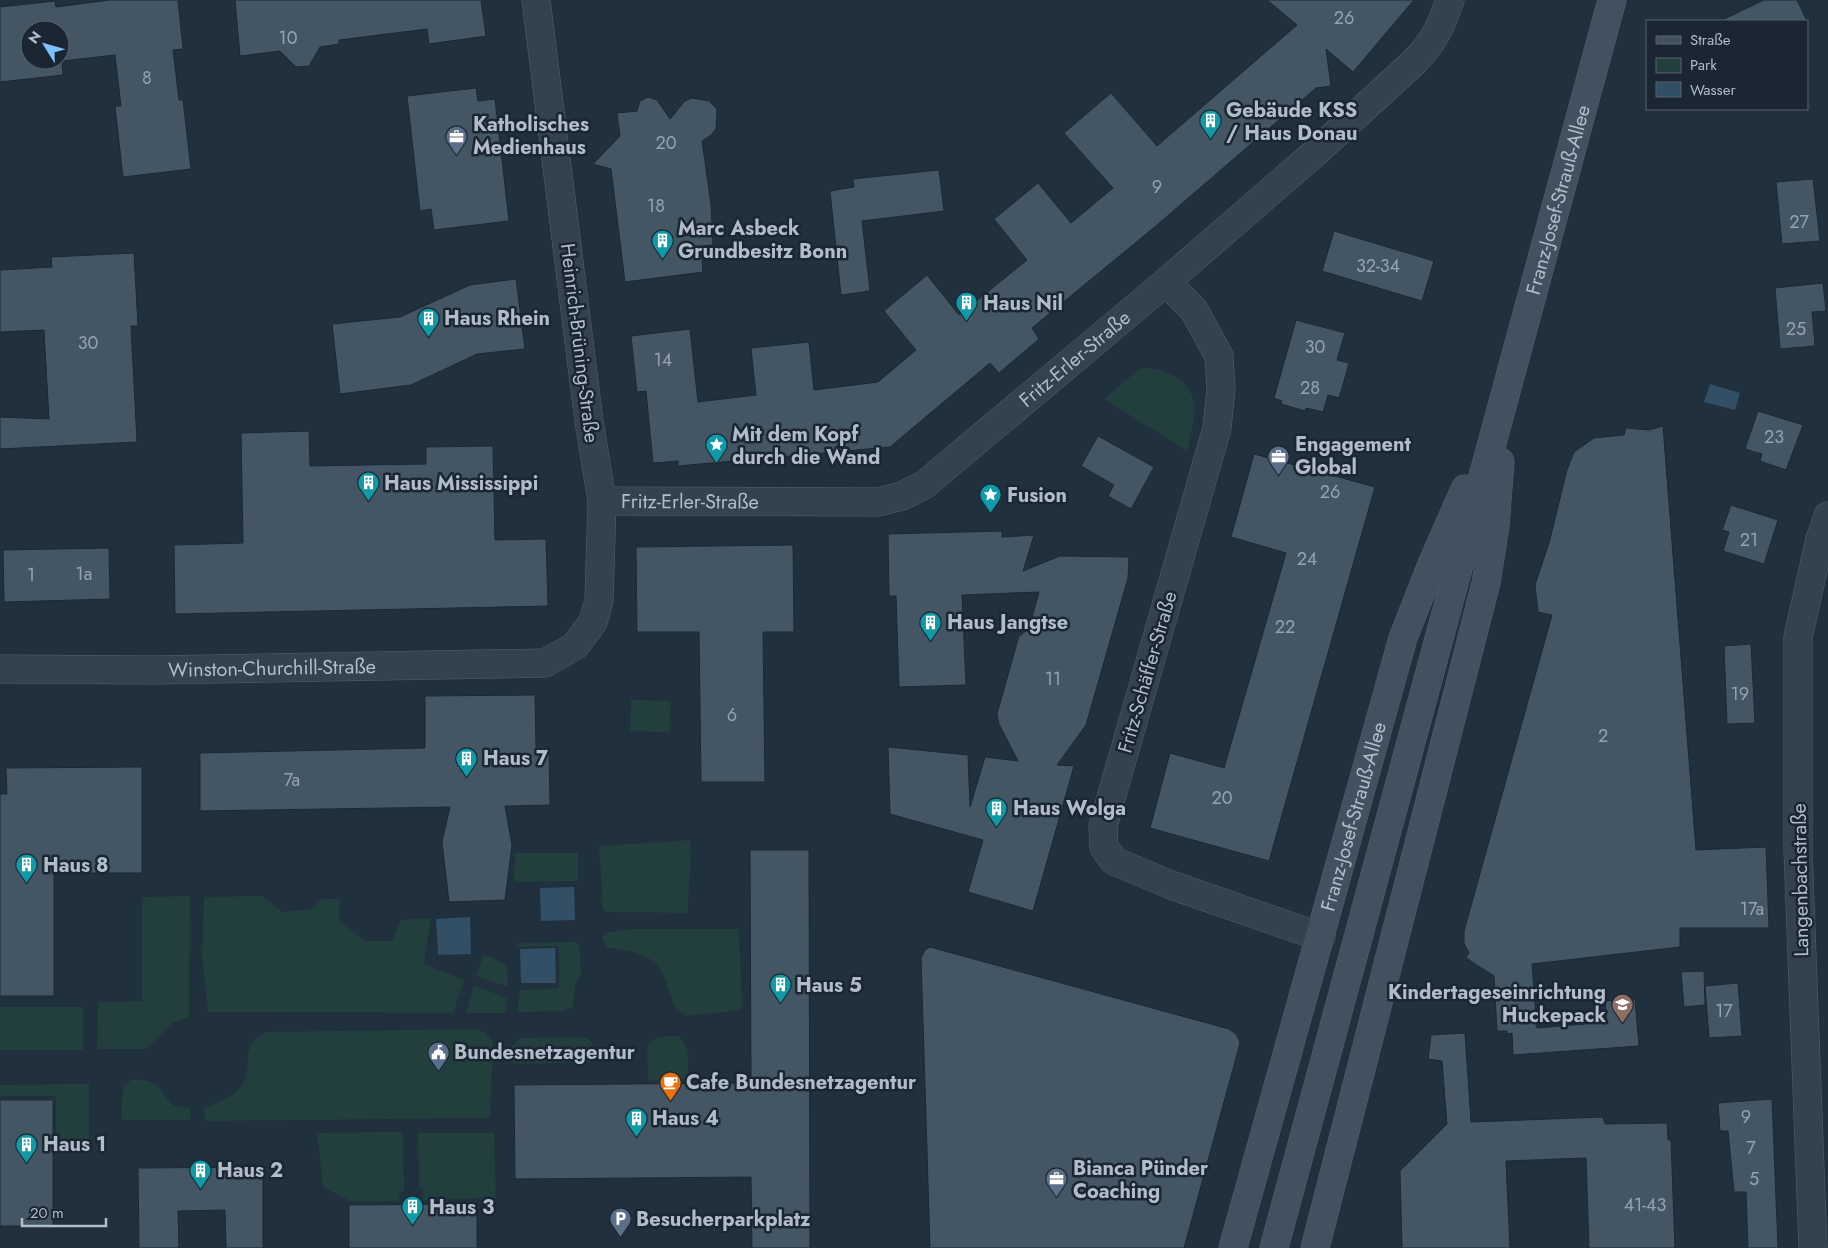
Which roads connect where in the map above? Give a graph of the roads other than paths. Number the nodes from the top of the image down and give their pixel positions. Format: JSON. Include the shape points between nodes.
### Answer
{"nodes":[{"id":1,"x":536,"y":0,"type":"edge"},
{"id":2,"x":1450,"y":0,"type":"edge"},
{"id":3,"x":1612,"y":0,"type":"edge"},
{"id":4,"x":1166,"y":282,"type":"junction"},
{"id":5,"x":1506,"y":399,"type":"junction"},
{"id":6,"x":602,"y":501,"type":"junction"},
{"id":7,"x":1828,"y":516,"type":"edge"},
{"id":8,"x":545,"y":663,"type":"joint"},
{"id":9,"x":0,"y":669,"type":"edge"},
{"id":10,"x":1321,"y":937,"type":"junction"},
{"id":11,"x":1232,"y":1243,"type":"edge"},
{"id":12,"x":1274,"y":1248,"type":"edge"},
{"id":13,"x":1315,"y":1248,"type":"edge"},
{"id":14,"x":1813,"y":1248,"type":"edge"}],
"edges":[{"from":1,"to":6,"type":"street","name":"Heinrich-Brüning-Straße"},
{"from":2,"to":4,"type":"street","name":"Fritz-Erler-Straße","via":[[1439,30],[1413,63]]},
{"from":3,"to":5,"type":"main road","name":"Franz-Josef-Strauß-Allee"},
{"from":4,"to":6,"type":"street","name":"Fritz-Erler-Straße","via":[[955,460],[924,485],[902,496],[878,502]]},
{"from":4,"to":10,"type":"street","name":"Fritz-Schäffer-Straße","via":[[1194,310],[1218,356],[1221,389],[1217,428],[1103,826],[1104,847],[1114,861],[1171,885]]},
{"from":5,"to":10,"type":"main road","name":"Franz-Josef-Strauß-Allee","via":[[1432,564],[1403,638]]},
{"from":5,"to":12,"type":"main road","name":"Franz-Josef-Strauß-Allee"},
{"from":5,"to":13,"type":"main road","name":"Franz-Josef-Strauß-Allee","via":[[1495,526],[1486,583]]},
{"from":6,"to":8,"type":"street","name":"Heinrich-Brüning-Straße","via":[[599,601],[594,622],[575,646]]},
{"from":7,"to":14,"type":"street","name":"Langenbachstraße","via":[[1798,637],[1798,850]]},
{"from":8,"to":9,"type":"street","name":"Winston-Churchill-Straße","via":[[154,670]]},
{"from":10,"to":11,"type":"main road","name":"Franz-Josef-Strauß-Allee"}]}
